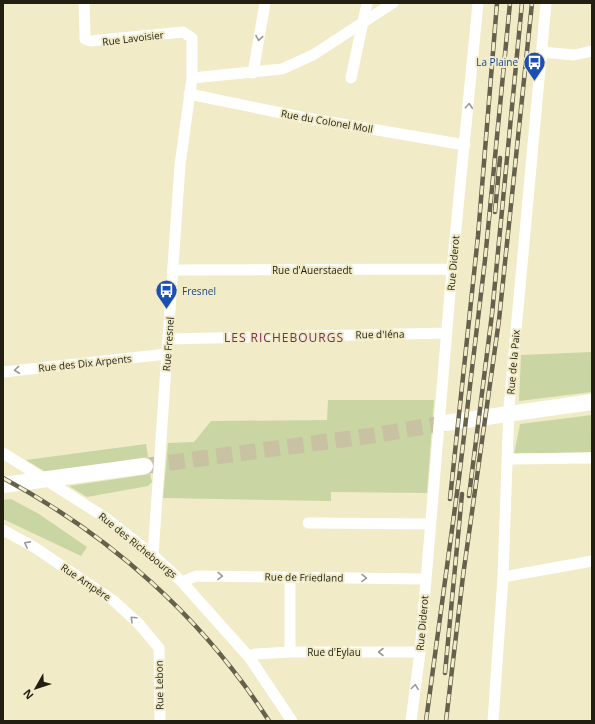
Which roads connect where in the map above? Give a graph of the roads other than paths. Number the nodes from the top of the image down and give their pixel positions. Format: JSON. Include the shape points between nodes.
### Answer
{"nodes":[{"id":1,"x":84,"y":3,"type":"edge"},
{"id":2,"x":266,"y":3,"type":"edge"},
{"id":3,"x":367,"y":3,"type":"edge"},
{"id":4,"x":394,"y":3,"type":"edge"},
{"id":5,"x":478,"y":3,"type":"edge"},
{"id":6,"x":546,"y":3,"type":"edge"},
{"id":7,"x":364,"y":21,"type":"junction"},
{"id":8,"x":192,"y":38,"type":"joint"},
{"id":9,"x":592,"y":51,"type":"edge"},
{"id":10,"x":542,"y":52,"type":"junction"},
{"id":11,"x":253,"y":73,"type":"junction"},
{"id":12,"x":192,"y":78,"type":"junction"},
{"id":13,"x":351,"y":78,"type":"dead end"},
{"id":14,"x":189,"y":94,"type":"junction"},
{"id":15,"x":465,"y":145,"type":"junction"},
{"id":16,"x":452,"y":269,"type":"junction"},
{"id":17,"x":172,"y":270,"type":"junction"},
{"id":18,"x":447,"y":333,"type":"junction"},
{"id":19,"x":168,"y":339,"type":"junction"},
{"id":20,"x":167,"y":354,"type":"junction"},
{"id":21,"x":3,"y":372,"type":"edge"},
{"id":22,"x":592,"y":402,"type":"edge"},
{"id":23,"x":445,"y":423,"type":"tunnel mouth"},
{"id":24,"x":6,"y":455,"type":"edge"},
{"id":25,"x":592,"y":458,"type":"edge"},
{"id":26,"x":507,"y":459,"type":"junction"},
{"id":27,"x":145,"y":466,"type":"tunnel mouth"},
{"id":28,"x":3,"y":484,"type":"edge"},
{"id":29,"x":308,"y":523,"type":"dead end"},
{"id":30,"x":430,"y":524,"type":"junction"},
{"id":31,"x":3,"y":530,"type":"edge"},
{"id":32,"x":153,"y":555,"type":"junction"},
{"id":33,"x":592,"y":561,"type":"edge"},
{"id":34,"x":290,"y":577,"type":"junction"},
{"id":35,"x":503,"y":577,"type":"junction"},
{"id":36,"x":426,"y":579,"type":"junction"},
{"id":37,"x":182,"y":582,"type":"junction"},
{"id":38,"x":159,"y":648,"type":"joint"},
{"id":39,"x":290,"y":652,"type":"junction"},
{"id":40,"x":420,"y":652,"type":"junction"},
{"id":41,"x":249,"y":657,"type":"junction"},
{"id":42,"x":160,"y":721,"type":"edge"},
{"id":43,"x":292,"y":721,"type":"edge"},
{"id":44,"x":411,"y":721,"type":"edge"},
{"id":45,"x":493,"y":721,"type":"edge"}],
"edges":[{"from":1,"to":8,"type":"street","name":"Rue Lavoisier","via":[[85,39],[90,41],[182,32]]},
{"from":2,"to":11,"type":"street","one_way":true},
{"from":3,"to":7,"type":"street"},
{"from":4,"to":7,"type":"street"},
{"from":15,"to":5,"type":"street","name":"Rue Diderot","one_way":true},
{"from":6,"to":10,"type":"street","name":"Rue de la Paix"},
{"from":7,"to":11,"type":"street","via":[[313,55],[282,69]]},
{"from":7,"to":13,"type":"street"},
{"from":8,"to":12,"type":"street","name":"Rue Fresnel"},
{"from":9,"to":10,"type":"street","via":[[574,55]]},
{"from":10,"to":26,"type":"street","name":"Rue de la Paix","via":[[509,407]]},
{"from":11,"to":12,"type":"street"},
{"from":12,"to":14,"type":"street","name":"Rue Fresnel"},
{"from":14,"to":15,"type":"street","name":"Rue du Colonel Moll","via":[[301,117]]},
{"from":14,"to":17,"type":"street","name":"Rue Fresnel","via":[[180,165]]},
{"from":15,"to":16,"type":"street","name":"Rue Diderot"},
{"from":16,"to":17,"type":"street","name":"Rue d'Auerstaedt"},
{"from":16,"to":18,"type":"street","name":"Rue Diderot"},
{"from":17,"to":19,"type":"street","name":"Rue Fresnel"},
{"from":18,"to":19,"type":"street","name":"Rue d'Iéna"},
{"from":18,"to":30,"type":"street","name":"Rue Diderot"},
{"from":19,"to":20,"type":"street","name":"Rue Fresnel"},
{"from":20,"to":21,"type":"street","name":"Rue des Dix Arpents","one_way":true},
{"from":20,"to":32,"type":"street","name":"Rue Fresnel"},
{"from":22,"to":23,"type":"main road"},
{"from":24,"to":32,"type":"street","name":"Rue des Richebourgs","via":[[106,518]]},
{"from":25,"to":26,"type":"street"},
{"from":26,"to":35,"type":"street","name":"Rue de la Paix"},
{"from":27,"to":28,"type":"main road"},
{"from":29,"to":30,"type":"street"},
{"from":30,"to":36,"type":"street","name":"Rue Diderot"},
{"from":38,"to":31,"type":"street","name":"Rue Ampère","one_way":true,"via":[[139,624],[114,601],[34,547]]},
{"from":32,"to":37,"type":"street","name":"Rue des Richebourgs"},
{"from":33,"to":35,"type":"street"},
{"from":34,"to":36,"type":"street","name":"Rue de Friedland","one_way":true},
{"from":37,"to":34,"type":"street","name":"Rue de Friedland","one_way":true,"via":[[196,576]]},
{"from":34,"to":39,"type":"street"},
{"from":35,"to":45,"type":"street","name":"Rue de la Paix"},
{"from":36,"to":40,"type":"street","name":"Rue Diderot"},
{"from":37,"to":41,"type":"street","name":"Rue des Richebourgs"},
{"from":38,"to":42,"type":"street","name":"Rue Lebon"},
{"from":40,"to":39,"type":"street","name":"Rue d'Eylau","one_way":true},
{"from":39,"to":41,"type":"street","name":"Rue d'Eylau","via":[[256,654]]},
{"from":44,"to":40,"type":"street","name":"Rue Diderot","one_way":true},
{"from":41,"to":43,"type":"street","name":"Rue des Richebourgs"}]}
